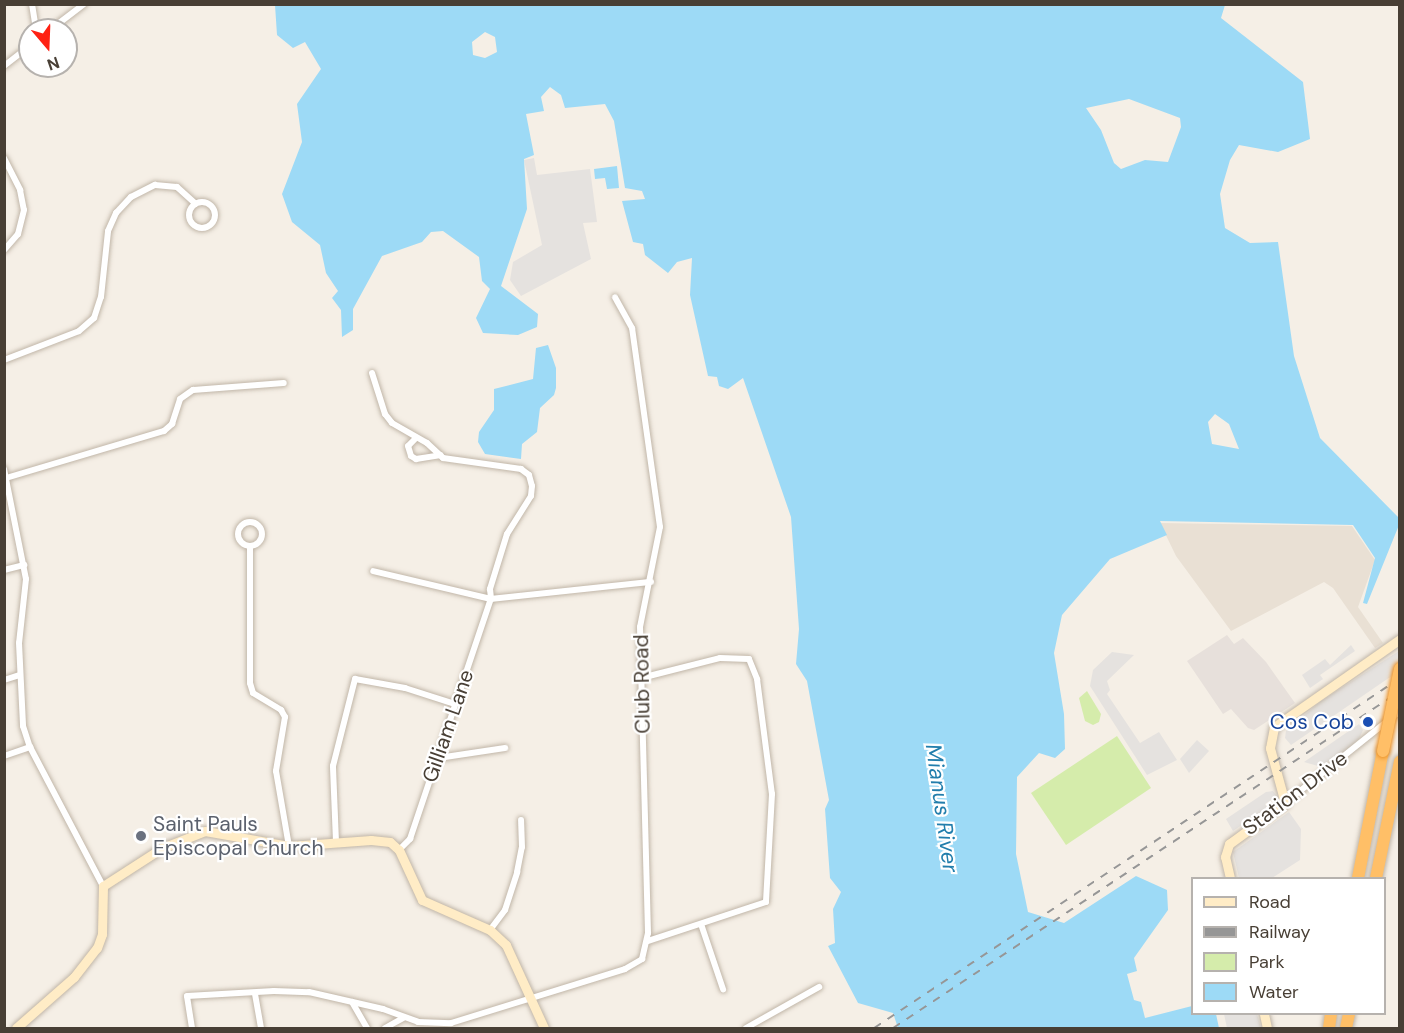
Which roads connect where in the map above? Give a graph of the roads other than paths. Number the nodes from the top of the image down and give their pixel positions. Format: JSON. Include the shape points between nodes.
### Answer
{"nodes":[{"id":1,"x":84,"y":4,"type":"edge"},
{"id":2,"x":66,"y":18,"type":"edge"},
{"id":3,"x":18,"y":55,"type":"edge"},
{"id":4,"x":4,"y":66,"type":"edge"},
{"id":5,"x":4,"y":158,"type":"edge"},
{"id":6,"x":196,"y":204,"type":"junction"},
{"id":7,"x":4,"y":250,"type":"edge"},
{"id":8,"x":615,"y":297,"type":"dead end"},
{"id":9,"x":4,"y":360,"type":"edge"},
{"id":10,"x":372,"y":374,"type":"dead end"},
{"id":11,"x":284,"y":383,"type":"dead end"},
{"id":12,"x":416,"y":438,"type":"junction"},
{"id":13,"x":441,"y":455,"type":"junction"},
{"id":14,"x":4,"y":469,"type":"edge"},
{"id":15,"x":6,"y":478,"type":"junction"},
{"id":16,"x":250,"y":546,"type":"junction"},
{"id":17,"x":24,"y":565,"type":"junction"},
{"id":18,"x":4,"y":570,"type":"edge"},
{"id":19,"x":373,"y":571,"type":"dead end"},
{"id":20,"x":651,"y":582,"type":"junction"},
{"id":21,"x":491,"y":599,"type":"junction"},
{"id":22,"x":1400,"y":639,"type":"edge"},
{"id":23,"x":1400,"y":669,"type":"edge"},
{"id":24,"x":19,"y":675,"type":"junction"},
{"id":25,"x":641,"y":678,"type":"junction"},
{"id":26,"x":4,"y":680,"type":"edge"},
{"id":27,"x":455,"y":704,"type":"junction"},
{"id":28,"x":1400,"y":711,"type":"edge"},
{"id":29,"x":30,"y":747,"type":"junction"},
{"id":30,"x":506,"y":748,"type":"dead end"},
{"id":31,"x":4,"y":756,"type":"edge"},
{"id":32,"x":438,"y":758,"type":"junction"},
{"id":33,"x":1400,"y":761,"type":"edge"},
{"id":34,"x":1286,"y":803,"type":"junction"},
{"id":35,"x":521,"y":820,"type":"dead end"},
{"id":36,"x":336,"y":842,"type":"junction"},
{"id":37,"x":289,"y":846,"type":"junction"},
{"id":38,"x":399,"y":850,"type":"junction"},
{"id":39,"x":1230,"y":877,"type":"edge"},
{"id":40,"x":1358,"y":877,"type":"edge"},
{"id":41,"x":1376,"y":877,"type":"edge"},
{"id":42,"x":103,"y":886,"type":"junction"},
{"id":43,"x":701,"y":924,"type":"junction"},
{"id":44,"x":490,"y":930,"type":"junction"},
{"id":45,"x":648,"y":941,"type":"junction"},
{"id":46,"x":819,"y":987,"type":"dead end"},
{"id":47,"x":723,"y":989,"type":"dead end"},
{"id":48,"x":255,"y":994,"type":"junction"},
{"id":49,"x":530,"y":998,"type":"junction"},
{"id":50,"x":352,"y":1002,"type":"junction"},
{"id":51,"x":403,"y":1018,"type":"junction"},
{"id":52,"x":418,"y":1023,"type":"junction"},
{"id":53,"x":449,"y":1026,"type":"edge"},
{"id":54,"x":16,"y":1029,"type":"edge"},
{"id":55,"x":192,"y":1029,"type":"edge"},
{"id":56,"x":261,"y":1029,"type":"edge"},
{"id":57,"x":367,"y":1029,"type":"edge"},
{"id":58,"x":386,"y":1029,"type":"edge"},
{"id":59,"x":423,"y":1029,"type":"edge"},
{"id":60,"x":544,"y":1029,"type":"edge"},
{"id":61,"x":746,"y":1029,"type":"edge"}],
"edges":[{"from":1,"to":2,"type":"street"},
{"from":3,"to":4,"type":"street"},
{"from":5,"to":7,"type":"street","via":[[20,190],[24,210],[18,234]]},
{"from":6,"to":6,"type":"street","via":[[189,213],[192,224],[208,226],[214,212],[207,203]]},
{"from":6,"to":9,"type":"street","via":[[177,188],[155,185],[131,197],[116,213],[108,231],[101,297],[94,318],[79,331]]},
{"from":8,"to":20,"type":"street","name":"Club Road","via":[[632,328],[660,527]]},
{"from":10,"to":12,"type":"street","via":[[384,414]]},
{"from":11,"to":15,"type":"street","via":[[193,390],[180,399],[172,424],[164,431]]},
{"from":12,"to":13,"type":"street"},
{"from":12,"to":13,"type":"street","via":[[408,446],[411,456],[416,459]]},
{"from":13,"to":21,"type":"street","name":"Gilliam Lane","via":[[456,461],[521,469],[529,475],[531,496],[507,534],[490,589]]},
{"from":14,"to":15,"type":"street"},
{"from":15,"to":17,"type":"street"},
{"from":16,"to":16,"type":"street","via":[[258,543],[262,535],[259,526],[250,522],[242,525],[238,534],[241,543]]},
{"from":16,"to":37,"type":"street","via":[[250,683],[253,693],[281,710],[285,717],[276,771]]},
{"from":17,"to":18,"type":"street"},
{"from":17,"to":24,"type":"street"},
{"from":19,"to":21,"type":"street"},
{"from":20,"to":21,"type":"street"},
{"from":20,"to":25,"type":"street","name":"Club Road","via":[[640,627]]},
{"from":21,"to":27,"type":"street","name":"Gilliam Lane"},
{"from":22,"to":34,"type":"street","via":[[1274,727],[1270,748]]},
{"from":23,"to":40,"type":"highway","bridge":true},
{"from":24,"to":26,"type":"street"},
{"from":24,"to":29,"type":"street","via":[[20,709]]},
{"from":25,"to":43,"type":"street","via":[[720,658],[742,657],[754,664],[772,794],[766,902]]},
{"from":25,"to":45,"type":"street","name":"Club Road"},
{"from":27,"to":32,"type":"street","name":"Gilliam Lane"},
{"from":27,"to":36,"type":"street","via":[[405,688],[355,679],[333,766]]},
{"from":28,"to":34,"type":"street","name":"Station Drive"},
{"from":29,"to":31,"type":"street"},
{"from":29,"to":42,"type":"street"},
{"from":30,"to":32,"type":"street"},
{"from":32,"to":38,"type":"street","name":"Gilliam Lane","via":[[410,839]]},
{"from":33,"to":41,"type":"highway"},
{"from":34,"to":39,"type":"street","name":"Station Drive","via":[[1232,841],[1225,857]]},
{"from":35,"to":44,"type":"street","via":[[522,847],[517,872],[505,910]]},
{"from":36,"to":37,"type":"street"},
{"from":36,"to":38,"type":"street","via":[[380,841]]},
{"from":37,"to":42,"type":"street","via":[[224,832],[197,832],[162,848]]},
{"from":38,"to":44,"type":"street","via":[[422,900]]},
{"from":42,"to":54,"type":"street","via":[[102,934],[97,948],[74,977]]},
{"from":43,"to":45,"type":"street"},
{"from":43,"to":47,"type":"street"},
{"from":44,"to":49,"type":"street","via":[[506,945]]},
{"from":45,"to":49,"type":"street","via":[[642,958],[632,967]]},
{"from":46,"to":61,"type":"street"},
{"from":48,"to":50,"type":"street","via":[[309,992]]},
{"from":48,"to":55,"type":"street","via":[[187,996]]},
{"from":48,"to":56,"type":"street"},
{"from":49,"to":53,"type":"street"},
{"from":49,"to":60,"type":"street"},
{"from":50,"to":51,"type":"street"},
{"from":50,"to":57,"type":"street"},
{"from":51,"to":52,"type":"street"},
{"from":51,"to":58,"type":"street"},
{"from":52,"to":53,"type":"street"},
{"from":52,"to":59,"type":"street"}]}
